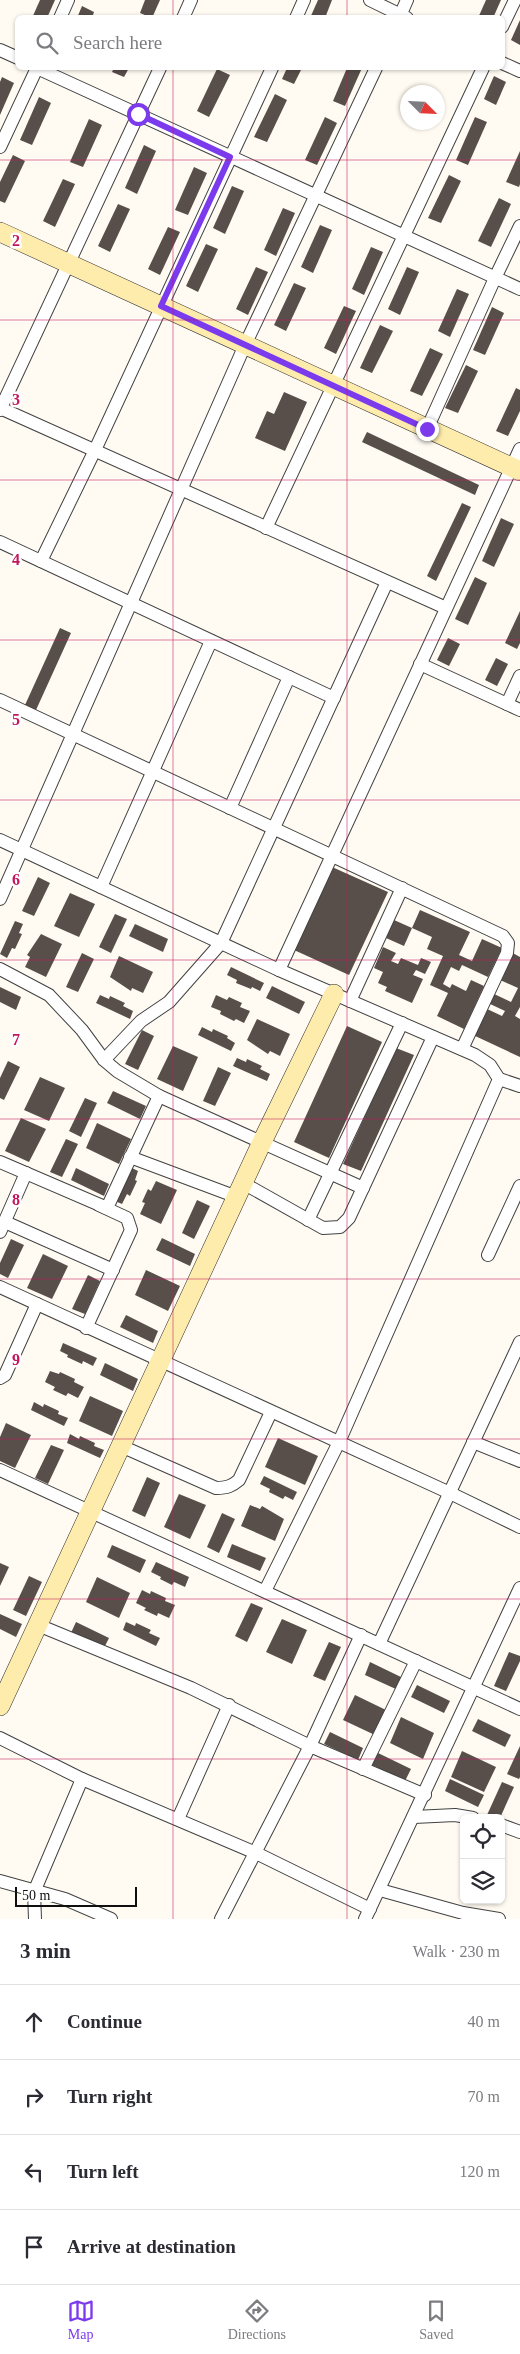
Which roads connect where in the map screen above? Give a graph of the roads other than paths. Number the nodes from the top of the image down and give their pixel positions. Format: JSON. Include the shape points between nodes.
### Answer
{"nodes":[{"id":1,"x":68,"y":0,"type":"edge"},
{"id":2,"x":191,"y":0,"type":"edge"},
{"id":3,"x":304,"y":0,"type":"edge"},
{"id":4,"x":370,"y":0,"type":"edge"},
{"id":5,"x":407,"y":0,"type":"edge"},
{"id":6,"x":515,"y":0,"type":"edge"},
{"id":7,"x":61,"y":15,"type":"edge"},
{"id":8,"x":184,"y":15,"type":"edge"},
{"id":9,"x":297,"y":15,"type":"edge"},
{"id":10,"x":400,"y":15,"type":"edge"},
{"id":11,"x":402,"y":15,"type":"edge"},
{"id":12,"x":505,"y":21,"type":"edge"},
{"id":13,"x":0,"y":50,"type":"edge"},
{"id":14,"x":15,"y":57,"type":"edge"},
{"id":15,"x":505,"y":64,"type":"edge"},
{"id":16,"x":36,"y":70,"type":"edge"},
{"id":17,"x":41,"y":70,"type":"edge"},
{"id":18,"x":159,"y":70,"type":"edge"},
{"id":19,"x":271,"y":70,"type":"edge"},
{"id":20,"x":375,"y":70,"type":"edge"},
{"id":21,"x":482,"y":70,"type":"edge"},
{"id":22,"x":520,"y":71,"type":"edge"},
{"id":23,"x":138,"y":114,"type":"junction"},
{"id":24,"x":0,"y":147,"type":"edge"},
{"id":25,"x":230,"y":157,"type":"junction"},
{"id":26,"x":316,"y":195,"type":"junction"},
{"id":27,"x":520,"y":226,"type":"edge"},
{"id":28,"x":0,"y":232,"type":"edge"},
{"id":29,"x":404,"y":236,"type":"junction"},
{"id":30,"x":68,"y":264,"type":"junction"},
{"id":31,"x":495,"y":278,"type":"junction"},
{"id":32,"x":520,"y":289,"type":"edge"},
{"id":33,"x":161,"y":306,"type":"junction"},
{"id":34,"x":245,"y":345,"type":"junction"},
{"id":35,"x":333,"y":385,"type":"junction"},
{"id":36,"x":0,"y":409,"type":"edge"},
{"id":37,"x":427,"y":429,"type":"junction"},
{"id":38,"x":94,"y":450,"type":"junction"},
{"id":39,"x":520,"y":450,"type":"edge"},
{"id":40,"x":516,"y":469,"type":"edge"},
{"id":41,"x":181,"y":490,"type":"junction"},
{"id":42,"x":266,"y":528,"type":"junction"},
{"id":43,"x":0,"y":542,"type":"edge"},
{"id":44,"x":41,"y":561,"type":"junction"},
{"id":45,"x":387,"y":582,"type":"junction"},
{"id":46,"x":131,"y":604,"type":"junction"},
{"id":47,"x":446,"y":608,"type":"junction"},
{"id":48,"x":211,"y":641,"type":"junction"},
{"id":49,"x":420,"y":664,"type":"junction"},
{"id":50,"x":520,"y":676,"type":"edge"},
{"id":51,"x":290,"y":677,"type":"junction"},
{"id":52,"x":334,"y":698,"type":"junction"},
{"id":53,"x":0,"y":700,"type":"edge"},
{"id":54,"x":507,"y":704,"type":"junction"},
{"id":55,"x":520,"y":710,"type":"edge"},
{"id":56,"x":73,"y":734,"type":"junction"},
{"id":57,"x":153,"y":772,"type":"junction"},
{"id":58,"x":230,"y":808,"type":"junction"},
{"id":59,"x":274,"y":828,"type":"junction"},
{"id":60,"x":0,"y":840,"type":"edge"},
{"id":61,"x":22,"y":850,"type":"junction"},
{"id":62,"x":332,"y":855,"type":"junction"},
{"id":63,"x":101,"y":887,"type":"junction"},
{"id":64,"x":402,"y":888,"type":"junction"},
{"id":65,"x":0,"y":899,"type":"edge"},
{"id":66,"x":220,"y":943,"type":"junction"},
{"id":67,"x":0,"y":969,"type":"edge"},
{"id":68,"x":279,"y":970,"type":"junction"},
{"id":69,"x":342,"y":997,"type":"junction"},
{"id":70,"x":402,"y":1023,"type":"junction"},
{"id":71,"x":432,"y":1036,"type":"junction"},
{"id":72,"x":462,"y":1049,"type":"junction"},
{"id":73,"x":104,"y":1060,"type":"junction"},
{"id":74,"x":500,"y":1078,"type":"junction"},
{"id":75,"x":520,"y":1086,"type":"edge"},
{"id":76,"x":159,"y":1096,"type":"junction"},
{"id":77,"x":262,"y":1142,"type":"junction"},
{"id":78,"x":130,"y":1157,"type":"junction"},
{"id":79,"x":0,"y":1162,"type":"edge"},
{"id":80,"x":26,"y":1173,"type":"junction"},
{"id":81,"x":331,"y":1174,"type":"junction"},
{"id":82,"x":520,"y":1186,"type":"edge"},
{"id":83,"x":363,"y":1188,"type":"junction"},
{"id":84,"x":240,"y":1190,"type":"junction"},
{"id":85,"x":99,"y":1205,"type":"junction"},
{"id":86,"x":308,"y":1220,"type":"junction"},
{"id":87,"x":2,"y":1227,"type":"edge"},
{"id":88,"x":488,"y":1255,"type":"dead end"},
{"id":89,"x":113,"y":1270,"type":"junction"},
{"id":90,"x":0,"y":1287,"type":"edge"},
{"id":91,"x":37,"y":1304,"type":"junction"},
{"id":92,"x":86,"y":1328,"type":"junction"},
{"id":93,"x":520,"y":1342,"type":"edge"},
{"id":94,"x":160,"y":1362,"type":"junction"},
{"id":95,"x":0,"y":1378,"type":"edge"},
{"id":96,"x":271,"y":1412,"type":"junction"},
{"id":97,"x":339,"y":1442,"type":"junction"},
{"id":98,"x":473,"y":1442,"type":"junction"},
{"id":99,"x":121,"y":1446,"type":"junction"},
{"id":100,"x":520,"y":1461,"type":"edge"},
{"id":101,"x":0,"y":1470,"type":"edge"},
{"id":102,"x":450,"y":1493,"type":"junction"},
{"id":103,"x":91,"y":1510,"type":"junction"},
{"id":104,"x":520,"y":1527,"type":"edge"},
{"id":105,"x":520,"y":1588,"type":"edge"},
{"id":106,"x":265,"y":1590,"type":"junction"},
{"id":107,"x":38,"y":1625,"type":"junction"},
{"id":108,"x":361,"y":1635,"type":"junction"},
{"id":109,"x":379,"y":1644,"type":"junction"},
{"id":110,"x":416,"y":1661,"type":"junction"},
{"id":111,"x":474,"y":1688,"type":"junction"},
{"id":112,"x":229,"y":1705,"type":"junction"},
{"id":113,"x":0,"y":1706,"type":"edge"},
{"id":114,"x":520,"y":1709,"type":"edge"},
{"id":115,"x":0,"y":1738,"type":"edge"},
{"id":116,"x":310,"y":1746,"type":"junction"},
{"id":117,"x":363,"y":1769,"type":"junction"},
{"id":118,"x":82,"y":1779,"type":"junction"},
{"id":119,"x":425,"y":1795,"type":"junction"},
{"id":120,"x":460,"y":1816,"type":"edge"},
{"id":121,"x":414,"y":1818,"type":"junction"},
{"id":122,"x":178,"y":1820,"type":"junction"},
{"id":123,"x":505,"y":1826,"type":"edge"},
{"id":124,"x":520,"y":1832,"type":"edge"},
{"id":125,"x":256,"y":1853,"type":"junction"},
{"id":126,"x":0,"y":1881,"type":"edge"},
{"id":127,"x":380,"y":1890,"type":"junction"},
{"id":128,"x":34,"y":1892,"type":"junction"},
{"id":129,"x":368,"y":1914,"type":"edge"},
{"id":130,"x":35,"y":1919,"type":"edge"},
{"id":131,"x":111,"y":1919,"type":"edge"},
{"id":132,"x":222,"y":1919,"type":"edge"},
{"id":133,"x":499,"y":1919,"type":"edge"}],
"edges":[{"from":1,"to":7,"type":"street"},
{"from":2,"to":8,"type":"street"},
{"from":3,"to":9,"type":"street"},
{"from":4,"to":10,"type":"street"},
{"from":5,"to":11,"type":"street"},
{"from":6,"to":12,"type":"street"},
{"from":13,"to":14,"type":"street"},
{"from":15,"to":22,"type":"street"},
{"from":16,"to":24,"type":"street"},
{"from":17,"to":23,"type":"street"},
{"from":18,"to":23,"type":"street"},
{"from":19,"to":25,"type":"street"},
{"from":20,"to":26,"type":"street"},
{"from":21,"to":29,"type":"street"},
{"from":23,"to":25,"type":"street"},
{"from":23,"to":30,"type":"street"},
{"from":25,"to":26,"type":"street"},
{"from":25,"to":33,"type":"street"},
{"from":26,"to":29,"type":"street"},
{"from":26,"to":34,"type":"street"},
{"from":27,"to":31,"type":"street"},
{"from":28,"to":30,"type":"street"},
{"from":29,"to":31,"type":"street"},
{"from":29,"to":35,"type":"street"},
{"from":30,"to":33,"type":"street"},
{"from":30,"to":36,"type":"street"},
{"from":31,"to":32,"type":"street"},
{"from":31,"to":37,"type":"street"},
{"from":33,"to":34,"type":"street"},
{"from":33,"to":38,"type":"street"},
{"from":34,"to":35,"type":"street"},
{"from":34,"to":41,"type":"street"},
{"from":35,"to":37,"type":"street"},
{"from":35,"to":42,"type":"street"},
{"from":36,"to":38,"type":"street"},
{"from":37,"to":40,"type":"street"},
{"from":38,"to":41,"type":"street"},
{"from":38,"to":44,"type":"street"},
{"from":39,"to":40,"type":"street"},
{"from":40,"to":47,"type":"street"},
{"from":41,"to":42,"type":"street"},
{"from":41,"to":46,"type":"street"},
{"from":42,"to":45,"type":"street"},
{"from":43,"to":44,"type":"street"},
{"from":44,"to":46,"type":"street"},
{"from":45,"to":47,"type":"street"},
{"from":45,"to":52,"type":"street"},
{"from":46,"to":48,"type":"street"},
{"from":46,"to":56,"type":"street"},
{"from":47,"to":49,"type":"street"},
{"from":48,"to":51,"type":"street"},
{"from":48,"to":57,"type":"street"},
{"from":49,"to":54,"type":"street"},
{"from":49,"to":62,"type":"street"},
{"from":50,"to":54,"type":"street"},
{"from":51,"to":52,"type":"street"},
{"from":51,"to":58,"type":"street"},
{"from":52,"to":59,"type":"street"},
{"from":53,"to":56,"type":"street"},
{"from":54,"to":55,"type":"street"},
{"from":56,"to":57,"type":"street"},
{"from":56,"to":61,"type":"street"},
{"from":57,"to":58,"type":"street"},
{"from":57,"to":63,"type":"street"},
{"from":58,"to":59,"type":"street"},
{"from":59,"to":62,"type":"street"},
{"from":59,"to":66,"type":"street"},
{"from":60,"to":61,"type":"street"},
{"from":61,"to":63,"type":"street"},
{"from":61,"to":65,"type":"street"},
{"from":62,"to":64,"type":"street"},
{"from":62,"to":68,"type":"street"},
{"from":63,"to":66,"type":"street"},
{"from":64,"to":69,"type":"street"},
{"from":64,"to":72,"type":"street","via":[[503,936],[508,943],[507,953]]},
{"from":66,"to":68,"type":"street"},
{"from":66,"to":73,"type":"street","via":[[169,1002],[141,1021]]},
{"from":67,"to":73,"type":"street","via":[[49,995],[82,1030]]},
{"from":68,"to":69,"type":"street"},
{"from":69,"to":70,"type":"street"},
{"from":69,"to":77,"type":"street"},
{"from":70,"to":71,"type":"street"},
{"from":70,"to":81,"type":"street"},
{"from":71,"to":72,"type":"street"},
{"from":71,"to":83,"type":"street"},
{"from":72,"to":74,"type":"street","via":[[490,1065]]},
{"from":73,"to":76,"type":"street"},
{"from":74,"to":75,"type":"street"},
{"from":74,"to":97,"type":"street"},
{"from":76,"to":77,"type":"street"},
{"from":76,"to":78,"type":"street"},
{"from":77,"to":81,"type":"street"},
{"from":77,"to":84,"type":"street"},
{"from":78,"to":84,"type":"street"},
{"from":78,"to":85,"type":"street","via":[[107,1208]]},
{"from":79,"to":80,"type":"street"},
{"from":80,"to":85,"type":"street"},
{"from":80,"to":87,"type":"street"},
{"from":81,"to":83,"type":"street"},
{"from":81,"to":86,"type":"street"},
{"from":82,"to":88,"type":"street"},
{"from":83,"to":86,"type":"street","via":[[349,1218],[340,1227],[323,1228]]},
{"from":84,"to":86,"type":"street"},
{"from":84,"to":94,"type":"street"},
{"from":85,"to":89,"type":"street","via":[[130,1222],[131,1230]]},
{"from":87,"to":89,"type":"street"},
{"from":89,"to":92,"type":"street"},
{"from":90,"to":91,"type":"street"},
{"from":91,"to":92,"type":"street"},
{"from":91,"to":95,"type":"street","via":[[5,1375]]},
{"from":92,"to":94,"type":"street"},
{"from":93,"to":98,"type":"street"},
{"from":94,"to":96,"type":"street"},
{"from":94,"to":99,"type":"street"},
{"from":96,"to":97,"type":"street"},
{"from":96,"to":99,"type":"street","via":[[239,1480],[226,1488],[216,1488]]},
{"from":97,"to":102,"type":"street"},
{"from":97,"to":106,"type":"street"},
{"from":98,"to":100,"type":"street"},
{"from":98,"to":102,"type":"street"},
{"from":99,"to":103,"type":"street"},
{"from":101,"to":103,"type":"street"},
{"from":102,"to":104,"type":"street"},
{"from":102,"to":109,"type":"street"},
{"from":103,"to":106,"type":"street"},
{"from":103,"to":107,"type":"street"},
{"from":105,"to":111,"type":"street"},
{"from":106,"to":108,"type":"street"},
{"from":107,"to":112,"type":"street"},
{"from":107,"to":113,"type":"street"},
{"from":108,"to":109,"type":"street"},
{"from":108,"to":116,"type":"street"},
{"from":109,"to":110,"type":"street"},
{"from":110,"to":111,"type":"street"},
{"from":110,"to":117,"type":"street"},
{"from":111,"to":114,"type":"street"},
{"from":111,"to":119,"type":"street"},
{"from":112,"to":116,"type":"street"},
{"from":112,"to":122,"type":"street"},
{"from":115,"to":118,"type":"street"},
{"from":116,"to":117,"type":"street"},
{"from":116,"to":125,"type":"street"},
{"from":117,"to":119,"type":"street"},
{"from":118,"to":122,"type":"street"},
{"from":118,"to":128,"type":"street"},
{"from":119,"to":121,"type":"street"},
{"from":120,"to":121,"type":"street"},
{"from":121,"to":127,"type":"street"},
{"from":122,"to":125,"type":"street"},
{"from":123,"to":124,"type":"street"},
{"from":125,"to":129,"type":"street"},
{"from":125,"to":132,"type":"street"},
{"from":126,"to":128,"type":"street"},
{"from":127,"to":129,"type":"street"},
{"from":127,"to":133,"type":"street","via":[[463,1913]]},
{"from":128,"to":130,"type":"street"},
{"from":128,"to":131,"type":"street","via":[[65,1899]]}]}
